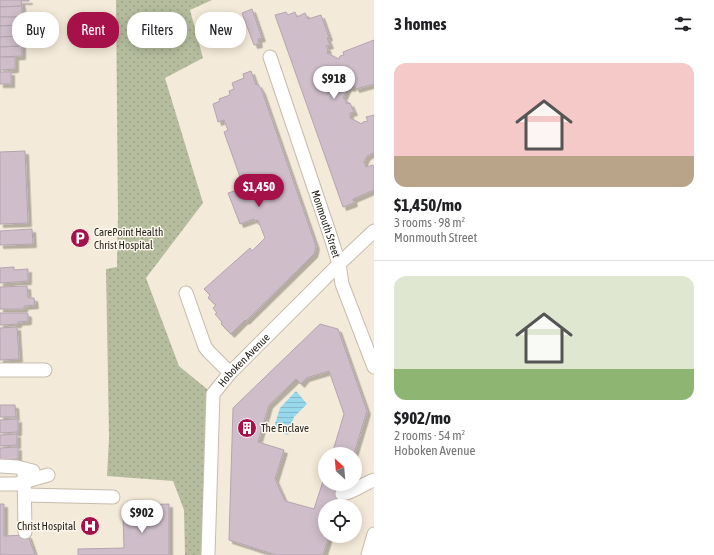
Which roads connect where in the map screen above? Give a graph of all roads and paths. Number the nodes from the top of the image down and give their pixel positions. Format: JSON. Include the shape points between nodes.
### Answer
{"nodes":[{"id":1,"x":270,"y":57,"type":"dead end"},
{"id":2,"x":374,"y":231,"type":"edge"},
{"id":3,"x":339,"y":264,"type":"junction"},
{"id":4,"x":186,"y":293,"type":"dead end"},
{"id":5,"x":374,"y":367,"type":"edge"},
{"id":6,"x":0,"y":370,"type":"edge"},
{"id":7,"x":45,"y":370,"type":"dead end"},
{"id":8,"x":230,"y":373,"type":"junction"},
{"id":9,"x":0,"y":466,"type":"edge"},
{"id":10,"x":24,"y":468,"type":"junction"},
{"id":11,"x":374,"y":480,"type":"edge"},
{"id":12,"x":0,"y":484,"type":"edge"},
{"id":13,"x":24,"y":488,"type":"junction"},
{"id":14,"x":342,"y":494,"type":"dead end"},
{"id":15,"x":113,"y":497,"type":"dead end"},
{"id":16,"x":25,"y":532,"type":"dead end"},
{"id":17,"x":374,"y":534,"type":"edge"},
{"id":18,"x":208,"y":555,"type":"edge"},
{"id":19,"x":368,"y":555,"type":"edge"}],
"edges":[{"from":1,"to":3,"type":"street","name":"Monmouth Street"},
{"from":2,"to":3,"type":"street","name":"Hoboken Avenue"},
{"from":3,"to":5,"type":"street","name":"Monmouth Street","via":[[342,284]]},
{"from":3,"to":8,"type":"street","name":"Hoboken Avenue"},
{"from":4,"to":8,"type":"street","via":[[206,347]]},
{"from":6,"to":7,"type":"street"},
{"from":8,"to":18,"type":"street","name":"Hoboken Avenue","via":[[213,394]]},
{"from":9,"to":10,"type":"street"},
{"from":10,"to":13,"type":"street"},
{"from":10,"to":13,"type":"street","via":[[48,475]]},
{"from":11,"to":14,"type":"street","via":[[350,493]]},
{"from":12,"to":13,"type":"street","via":[[16,484]]},
{"from":13,"to":15,"type":"street"},
{"from":13,"to":16,"type":"street"},
{"from":17,"to":19,"type":"street"}]}
